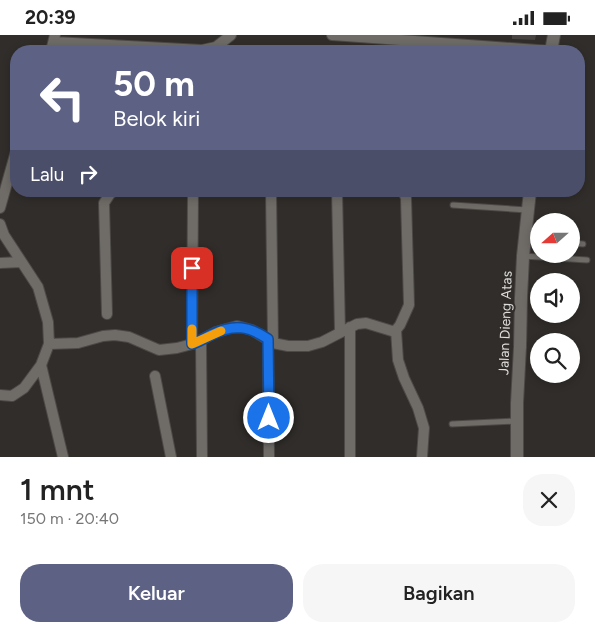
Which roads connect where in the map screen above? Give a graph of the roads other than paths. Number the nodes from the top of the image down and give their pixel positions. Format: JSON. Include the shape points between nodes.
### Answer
{"nodes":[{"id":1,"x":231,"y":35,"type":"edge"},
{"id":2,"x":332,"y":35,"type":"edge"},
{"id":3,"x":53,"y":43,"type":"edge"},
{"id":4,"x":96,"y":45,"type":"edge"},
{"id":5,"x":218,"y":45,"type":"edge"},
{"id":6,"x":469,"y":45,"type":"edge"},
{"id":7,"x":10,"y":172,"type":"edge"},
{"id":8,"x":108,"y":197,"type":"edge"},
{"id":9,"x":193,"y":197,"type":"edge"},
{"id":10,"x":271,"y":197,"type":"edge"},
{"id":11,"x":337,"y":197,"type":"edge"},
{"id":12,"x":405,"y":197,"type":"edge"},
{"id":13,"x":529,"y":197,"type":"edge"},
{"id":14,"x":453,"y":205,"type":"dead end"},
{"id":15,"x":0,"y":208,"type":"edge"},
{"id":16,"x":528,"y":210,"type":"junction"},
{"id":17,"x":0,"y":225,"type":"edge"},
{"id":18,"x":524,"y":240,"type":"junction"},
{"id":19,"x":530,"y":240,"type":"edge"},
{"id":20,"x":580,"y":244,"type":"edge"},
{"id":21,"x":583,"y":244,"type":"dead end"},
{"id":22,"x":523,"y":256,"type":"junction"},
{"id":23,"x":587,"y":260,"type":"dead end"},
{"id":24,"x":22,"y":262,"type":"junction"},
{"id":25,"x":0,"y":263,"type":"edge"},
{"id":26,"x":106,"y":313,"type":"dead end"},
{"id":27,"x":350,"y":327,"type":"junction"},
{"id":28,"x":396,"y":330,"type":"junction"},
{"id":29,"x":340,"y":332,"type":"junction"},
{"id":30,"x":270,"y":341,"type":"junction"},
{"id":31,"x":196,"y":342,"type":"junction"},
{"id":32,"x":49,"y":344,"type":"junction"},
{"id":33,"x":41,"y":365,"type":"junction"},
{"id":34,"x":155,"y":376,"type":"dead end"},
{"id":35,"x":0,"y":395,"type":"edge"},
{"id":36,"x":516,"y":421,"type":"junction"},
{"id":37,"x":452,"y":424,"type":"dead end"},
{"id":38,"x":63,"y":457,"type":"edge"},
{"id":39,"x":171,"y":457,"type":"edge"},
{"id":40,"x":202,"y":457,"type":"edge"},
{"id":41,"x":269,"y":457,"type":"edge"},
{"id":42,"x":350,"y":457,"type":"edge"},
{"id":43,"x":422,"y":457,"type":"edge"},
{"id":44,"x":517,"y":457,"type":"edge"}],
"edges":[{"from":1,"to":5,"type":"street"},
{"from":2,"to":6,"type":"street"},
{"from":3,"to":4,"type":"street"},
{"from":7,"to":15,"type":"street"},
{"from":8,"to":26,"type":"street","via":[[104,203]]},
{"from":9,"to":31,"type":"street"},
{"from":10,"to":30,"type":"street"},
{"from":11,"to":29,"type":"street"},
{"from":12,"to":28,"type":"street","via":[[409,305]]},
{"from":13,"to":16,"type":"street","name":"Jalan Dieng Atas"},
{"from":14,"to":16,"type":"lane"},
{"from":16,"to":18,"type":"street","name":"Jalan Dieng Atas"},
{"from":17,"to":24,"type":"street"},
{"from":18,"to":19,"type":"lane"},
{"from":18,"to":22,"type":"street","name":"Jalan Dieng Atas"},
{"from":20,"to":21,"type":"lane"},
{"from":22,"to":23,"type":"lane"},
{"from":22,"to":36,"type":"street","name":"Jalan Dieng Atas"},
{"from":24,"to":25,"type":"street"},
{"from":24,"to":32,"type":"street","via":[[38,287],[48,322]]},
{"from":27,"to":28,"type":"street","via":[[366,323]]},
{"from":27,"to":29,"type":"street"},
{"from":27,"to":42,"type":"street"},
{"from":28,"to":43,"type":"street","via":[[398,360],[424,428]]},
{"from":29,"to":30,"type":"street","via":[[308,346],[288,346]]},
{"from":30,"to":31,"type":"street","via":[[252,330],[237,327]]},
{"from":30,"to":41,"type":"street"},
{"from":31,"to":32,"type":"street","via":[[177,349],[159,350],[116,335],[78,343]]},
{"from":31,"to":40,"type":"street"},
{"from":32,"to":33,"type":"street"},
{"from":33,"to":35,"type":"street","via":[[24,388],[12,396]]},
{"from":33,"to":38,"type":"street"},
{"from":34,"to":39,"type":"street"},
{"from":36,"to":37,"type":"lane"},
{"from":36,"to":44,"type":"street","name":"Jalan Dieng Atas"}]}
